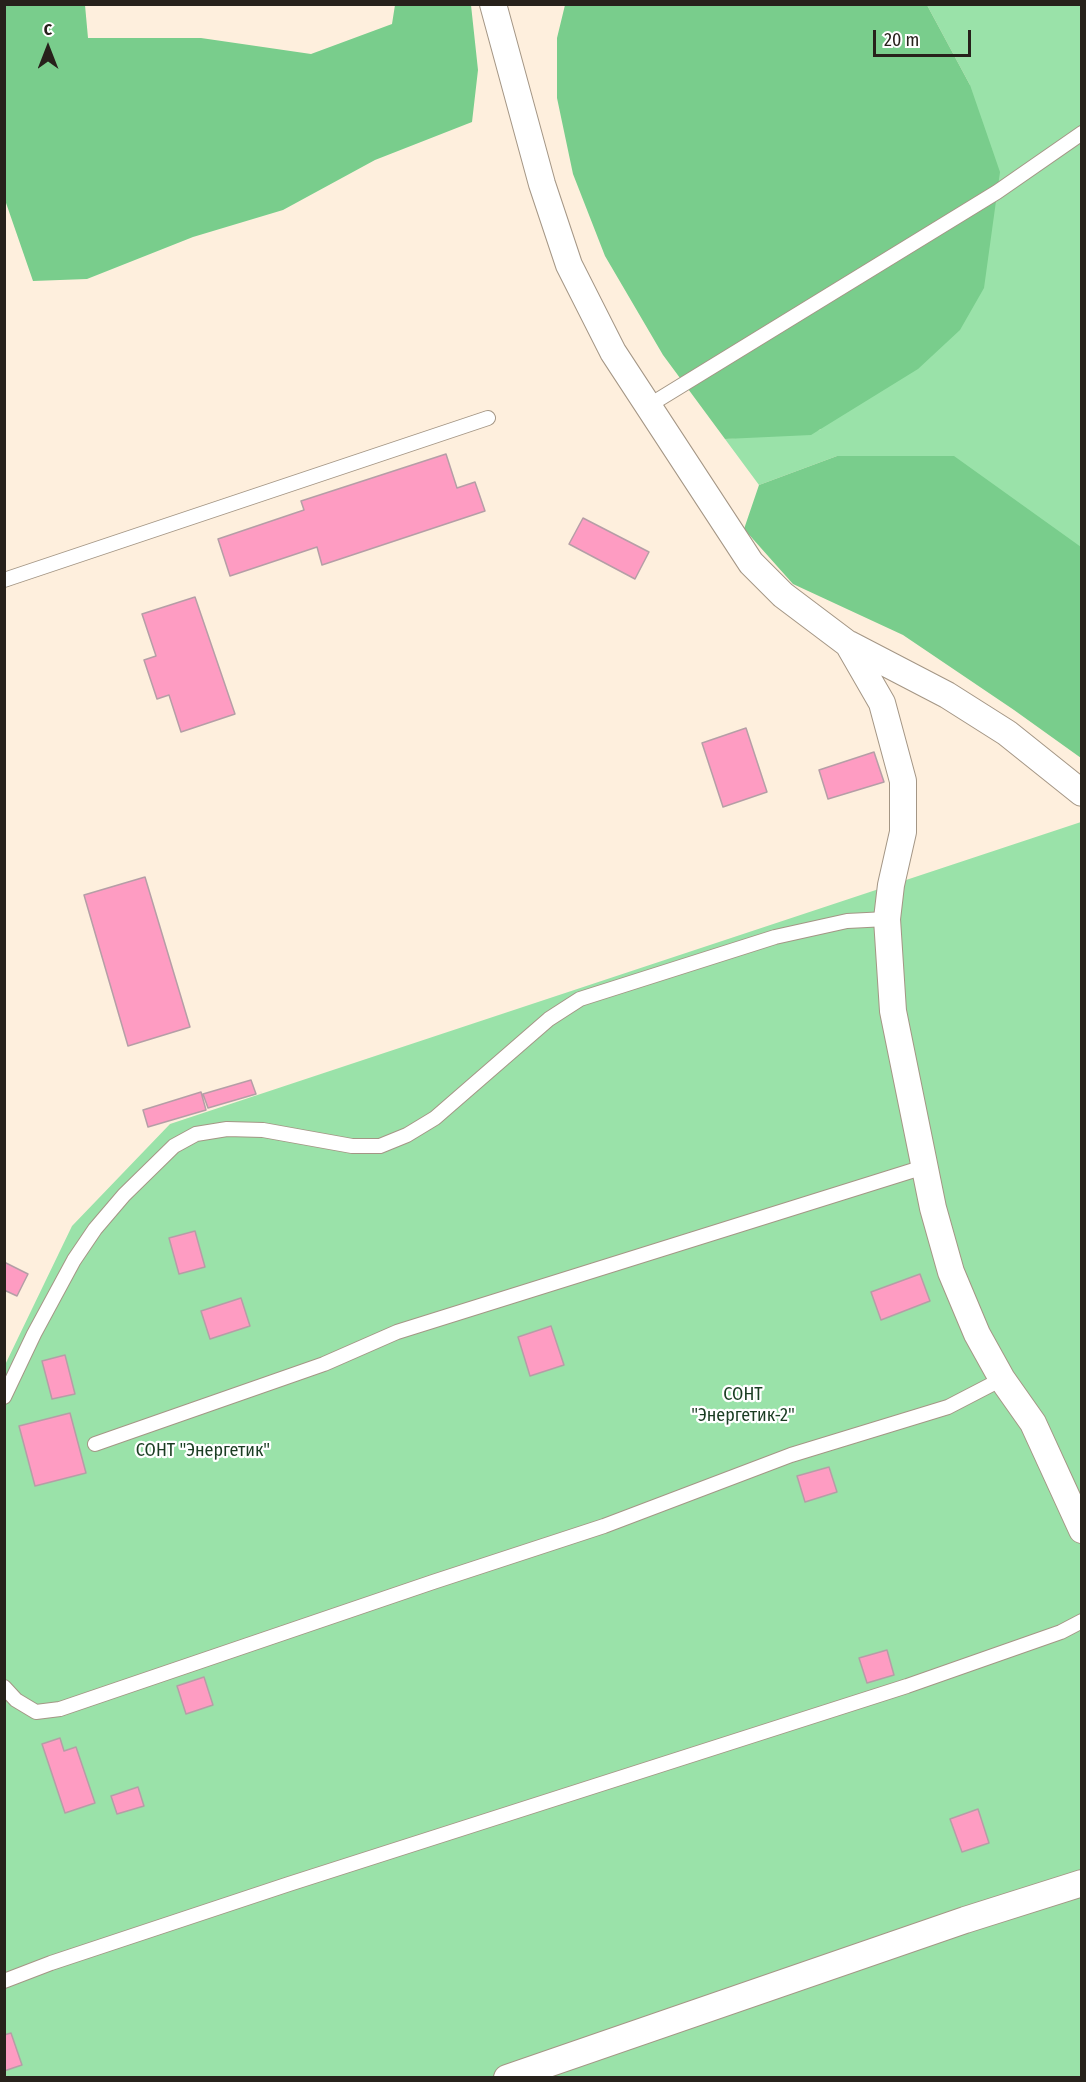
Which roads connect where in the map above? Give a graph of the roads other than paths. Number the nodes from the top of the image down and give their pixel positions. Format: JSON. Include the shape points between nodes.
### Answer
{"nodes":[{"id":1,"x":493,"y":4,"type":"edge"},
{"id":2,"x":1082,"y":134,"type":"edge"},
{"id":3,"x":648,"y":406,"type":"junction"},
{"id":4,"x":488,"y":418,"type":"dead end"},
{"id":5,"x":4,"y":580,"type":"edge"},
{"id":6,"x":848,"y":644,"type":"junction"},
{"id":7,"x":1082,"y":793,"type":"edge"},
{"id":8,"x":886,"y":919,"type":"junction"},
{"id":9,"x":924,"y":1167,"type":"junction"},
{"id":10,"x":1002,"y":1379,"type":"junction"},
{"id":11,"x":4,"y":1397,"type":"edge"},
{"id":12,"x":95,"y":1444,"type":"dead end"},
{"id":13,"x":1082,"y":1530,"type":"edge"},
{"id":14,"x":1082,"y":1621,"type":"edge"},
{"id":15,"x":4,"y":1687,"type":"edge"},
{"id":16,"x":1082,"y":1883,"type":"edge"},
{"id":17,"x":4,"y":1981,"type":"edge"},
{"id":18,"x":507,"y":2078,"type":"edge"}],
"edges":[{"from":1,"to":3,"type":"street","via":[[542,184],[569,264],[613,352]]},
{"from":2,"to":3,"type":"lane","via":[[997,192]]},
{"from":3,"to":6,"type":"street","via":[[751,563],[783,595]]},
{"from":4,"to":5,"type":"lane"},
{"from":6,"to":7,"type":"street","via":[[947,695],[1007,734]]},
{"from":6,"to":8,"type":"street","via":[[882,703],[903,781],[903,832]]},
{"from":8,"to":9,"type":"street","via":[[893,1011]]},
{"from":8,"to":11,"type":"lane","via":[[848,921],[775,937],[580,999],[549,1019],[435,1118],[380,1146],[352,1146],[263,1130],[227,1129],[196,1134],[174,1146],[95,1228],[74,1260]]},
{"from":9,"to":10,"type":"street","via":[[951,1272],[977,1334]]},
{"from":9,"to":12,"type":"lane","via":[[397,1332],[324,1364]]},
{"from":10,"to":13,"type":"street","via":[[1033,1422]]},
{"from":10,"to":15,"type":"lane","via":[[948,1407],[791,1455],[604,1526],[60,1709],[36,1712]]},
{"from":14,"to":17,"type":"lane","via":[[907,1686],[300,1881]]},
{"from":16,"to":18,"type":"street"}]}
